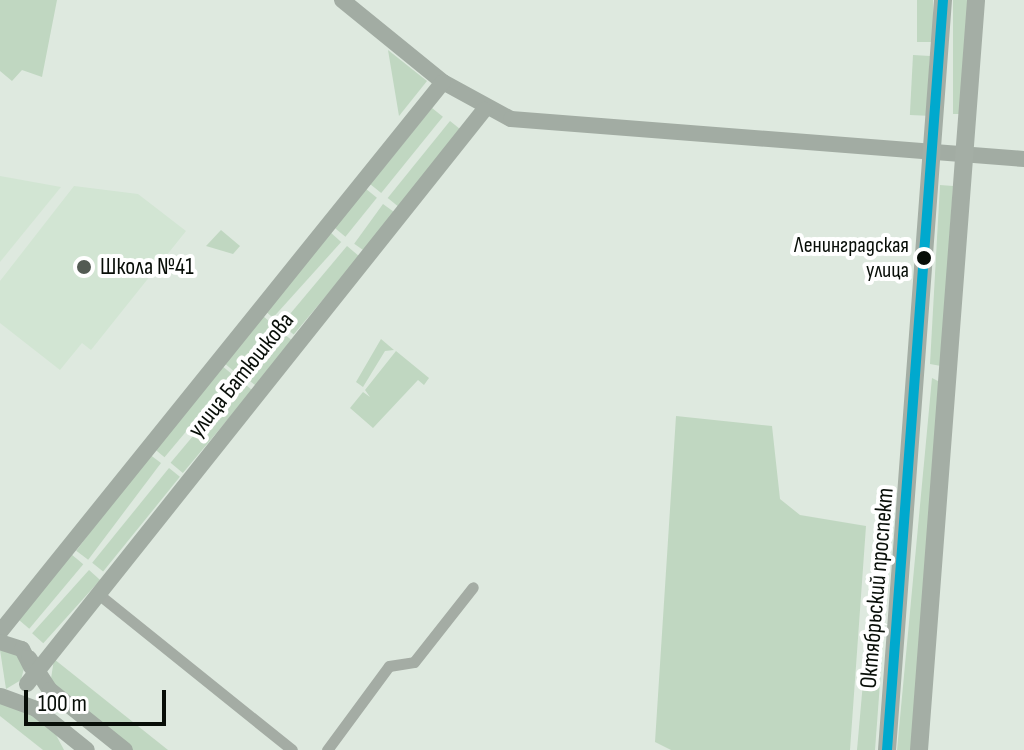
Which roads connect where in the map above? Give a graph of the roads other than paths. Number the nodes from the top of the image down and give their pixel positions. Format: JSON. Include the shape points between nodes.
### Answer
{"nodes":[{"id":1,"x":342,"y":0,"type":"edge"},
{"id":2,"x":943,"y":0,"type":"edge"},
{"id":3,"x":976,"y":0,"type":"edge"},
{"id":4,"x":443,"y":82,"type":"junction"},
{"id":5,"x":484,"y":110,"type":"junction"},
{"id":6,"x":932,"y":152,"type":"junction"},
{"id":7,"x":965,"y":155,"type":"junction"},
{"id":8,"x":1024,"y":159,"type":"edge"},
{"id":9,"x":920,"y":374,"type":"junction"},
{"id":10,"x":947,"y":378,"type":"junction"},
{"id":11,"x":473,"y":587,"type":"dead end"},
{"id":12,"x":97,"y":593,"type":"junction"},
{"id":13,"x":2,"y":639,"type":"edge"},
{"id":14,"x":31,"y":671,"type":"junction"},
{"id":15,"x":1,"y":696,"type":"edge"},
{"id":16,"x":87,"y":750,"type":"edge"},
{"id":17,"x":125,"y":750,"type":"edge"},
{"id":18,"x":292,"y":750,"type":"edge"},
{"id":19,"x":327,"y":750,"type":"edge"},
{"id":20,"x":887,"y":750,"type":"edge"},
{"id":21,"x":919,"y":750,"type":"edge"}],
"edges":[{"from":1,"to":4,"type":"street"},
{"from":2,"to":6,"type":"main road","name":"Октябрьский проспект"},
{"from":3,"to":7,"type":"main road"},
{"from":4,"to":5,"type":"street"},
{"from":4,"to":13,"type":"street","name":"улица Батюшкова"},
{"from":5,"to":6,"type":"street","via":[[613,130]]},
{"from":5,"to":12,"type":"street","name":"улица Батюшкова"},
{"from":6,"to":7,"type":"street"},
{"from":6,"to":9,"type":"main road","name":"Октябрьский проспект"},
{"from":7,"to":8,"type":"street"},
{"from":7,"to":10,"type":"main road"},
{"from":9,"to":10,"type":"main road","via":[[929,370]]},
{"from":9,"to":20,"type":"main road","name":"Октябрьский проспект"},
{"from":10,"to":21,"type":"main road"},
{"from":11,"to":19,"type":"street","via":[[414,662],[389,666]]},
{"from":12,"to":14,"type":"street","name":"улица Батюшкова"},
{"from":12,"to":18,"type":"street"},
{"from":13,"to":14,"type":"street"},
{"from":14,"to":15,"type":"street"},
{"from":14,"to":17,"type":"street"},
{"from":15,"to":16,"type":"street","via":[[36,709]]}]}
